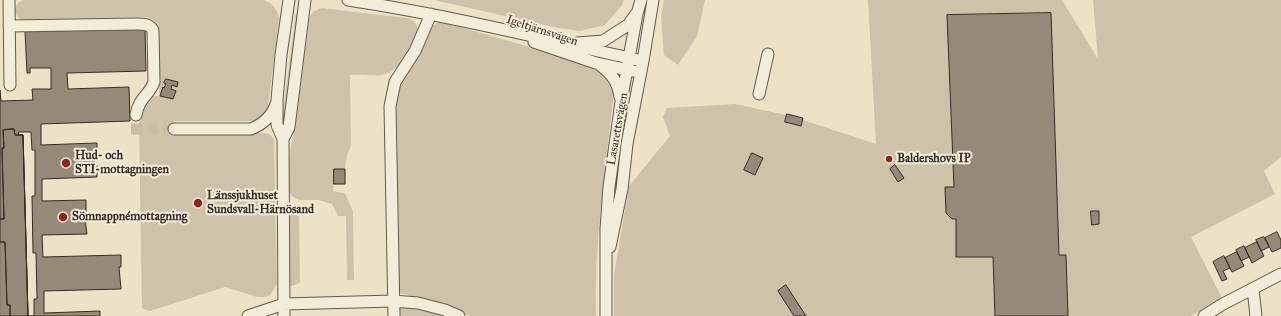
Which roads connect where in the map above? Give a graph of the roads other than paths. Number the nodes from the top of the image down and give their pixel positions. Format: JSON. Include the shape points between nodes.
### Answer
{"nodes":[{"id":1,"x":9,"y":0,"type":"edge"},
{"id":2,"x":289,"y":0,"type":"edge"},
{"id":3,"x":305,"y":0,"type":"edge"},
{"id":4,"x":348,"y":0,"type":"edge"},
{"id":5,"x":641,"y":0,"type":"edge"},
{"id":6,"x":653,"y":0,"type":"edge"},
{"id":7,"x":431,"y":14,"type":"junction"},
{"id":8,"x":637,"y":14,"type":"junction"},
{"id":9,"x":480,"y":25,"type":"junction"},
{"id":10,"x":9,"y":26,"type":"junction"},
{"id":11,"x":566,"y":44,"type":"junction"},
{"id":12,"x":768,"y":54,"type":"dead end"},
{"id":13,"x":629,"y":58,"type":"junction"},
{"id":14,"x":596,"y":63,"type":"junction"},
{"id":15,"x":642,"y":67,"type":"junction"},
{"id":16,"x":627,"y":70,"type":"junction"},
{"id":17,"x":10,"y":85,"type":"dead end"},
{"id":18,"x":759,"y":94,"type":"dead end"},
{"id":19,"x":277,"y":100,"type":"junction"},
{"id":20,"x":621,"y":102,"type":"junction"},
{"id":21,"x":136,"y":115,"type":"dead end"},
{"id":22,"x":174,"y":129,"type":"tunnel mouth"},
{"id":23,"x":283,"y":139,"type":"junction"},
{"id":24,"x":607,"y":261,"type":"junction"},
{"id":25,"x":1281,"y":274,"type":"edge"},
{"id":26,"x":1253,"y":289,"type":"junction"},
{"id":27,"x":393,"y":301,"type":"junction"},
{"id":28,"x":284,"y":304,"type":"junction"},
{"id":29,"x":248,"y":316,"type":"edge"},
{"id":30,"x":284,"y":316,"type":"edge"},
{"id":31,"x":394,"y":316,"type":"edge"},
{"id":32,"x":459,"y":316,"type":"edge"},
{"id":33,"x":606,"y":316,"type":"edge"},
{"id":34,"x":1204,"y":316,"type":"edge"},
{"id":35,"x":1256,"y":316,"type":"edge"}],
"edges":[{"from":1,"to":10,"type":"street"},
{"from":2,"to":19,"type":"street"},
{"from":3,"to":23,"type":"street","via":[[288,127]]},
{"from":4,"to":7,"type":"street","name":"Igeltjärnsvägen"},
{"from":5,"to":8,"type":"street","name":"Lasarettsvägen"},
{"from":6,"to":15,"type":"street","name":"Lasarettsvägen"},
{"from":7,"to":9,"type":"street","name":"Igeltjärnsvägen"},
{"from":7,"to":27,"type":"street","via":[[415,51],[395,82],[390,106]]},
{"from":8,"to":11,"type":"street","name":"Igeltjärnsvägen","via":[[628,25],[603,40]]},
{"from":8,"to":13,"type":"street","name":"Lasarettsvägen"},
{"from":9,"to":11,"type":"street","name":"Igeltjärnsvägen"},
{"from":9,"to":14,"type":"street","name":"Igeltjärnsvägen"},
{"from":10,"to":17,"type":"street"},
{"from":10,"to":21,"type":"street","via":[[150,26],[153,30],[154,82],[138,106]]},
{"from":11,"to":13,"type":"street","name":"Igeltjärnsvägen"},
{"from":12,"to":18,"type":"street"},
{"from":13,"to":15,"type":"street","name":"Igeltjärnsvägen"},
{"from":13,"to":16,"type":"street","name":"Lasarettsvägen"},
{"from":14,"to":16,"type":"street","name":"Igeltjärnsvägen"},
{"from":14,"to":20,"type":"street","name":"Igeltjärnsvägen","via":[[610,72],[616,80]]},
{"from":15,"to":16,"type":"street","name":"Igeltjärnsvägen"},
{"from":15,"to":24,"type":"street","name":"Lasarettsvägen"},
{"from":16,"to":20,"type":"street","name":"Lasarettsvägen"},
{"from":19,"to":22,"type":"street","via":[[270,117],[251,129]]},
{"from":19,"to":23,"type":"street","via":[[277,126]]},
{"from":20,"to":24,"type":"street","name":"Lasarettsvägen","via":[[609,187]]},
{"from":23,"to":28,"type":"street"},
{"from":24,"to":33,"type":"street","name":"Lasarettsvägen"},
{"from":25,"to":26,"type":"street"},
{"from":26,"to":34,"type":"street"},
{"from":26,"to":35,"type":"street"},
{"from":27,"to":28,"type":"street"},
{"from":27,"to":31,"type":"street"},
{"from":27,"to":32,"type":"street","via":[[418,303]]},
{"from":28,"to":29,"type":"street"},
{"from":28,"to":30,"type":"street"}]}
